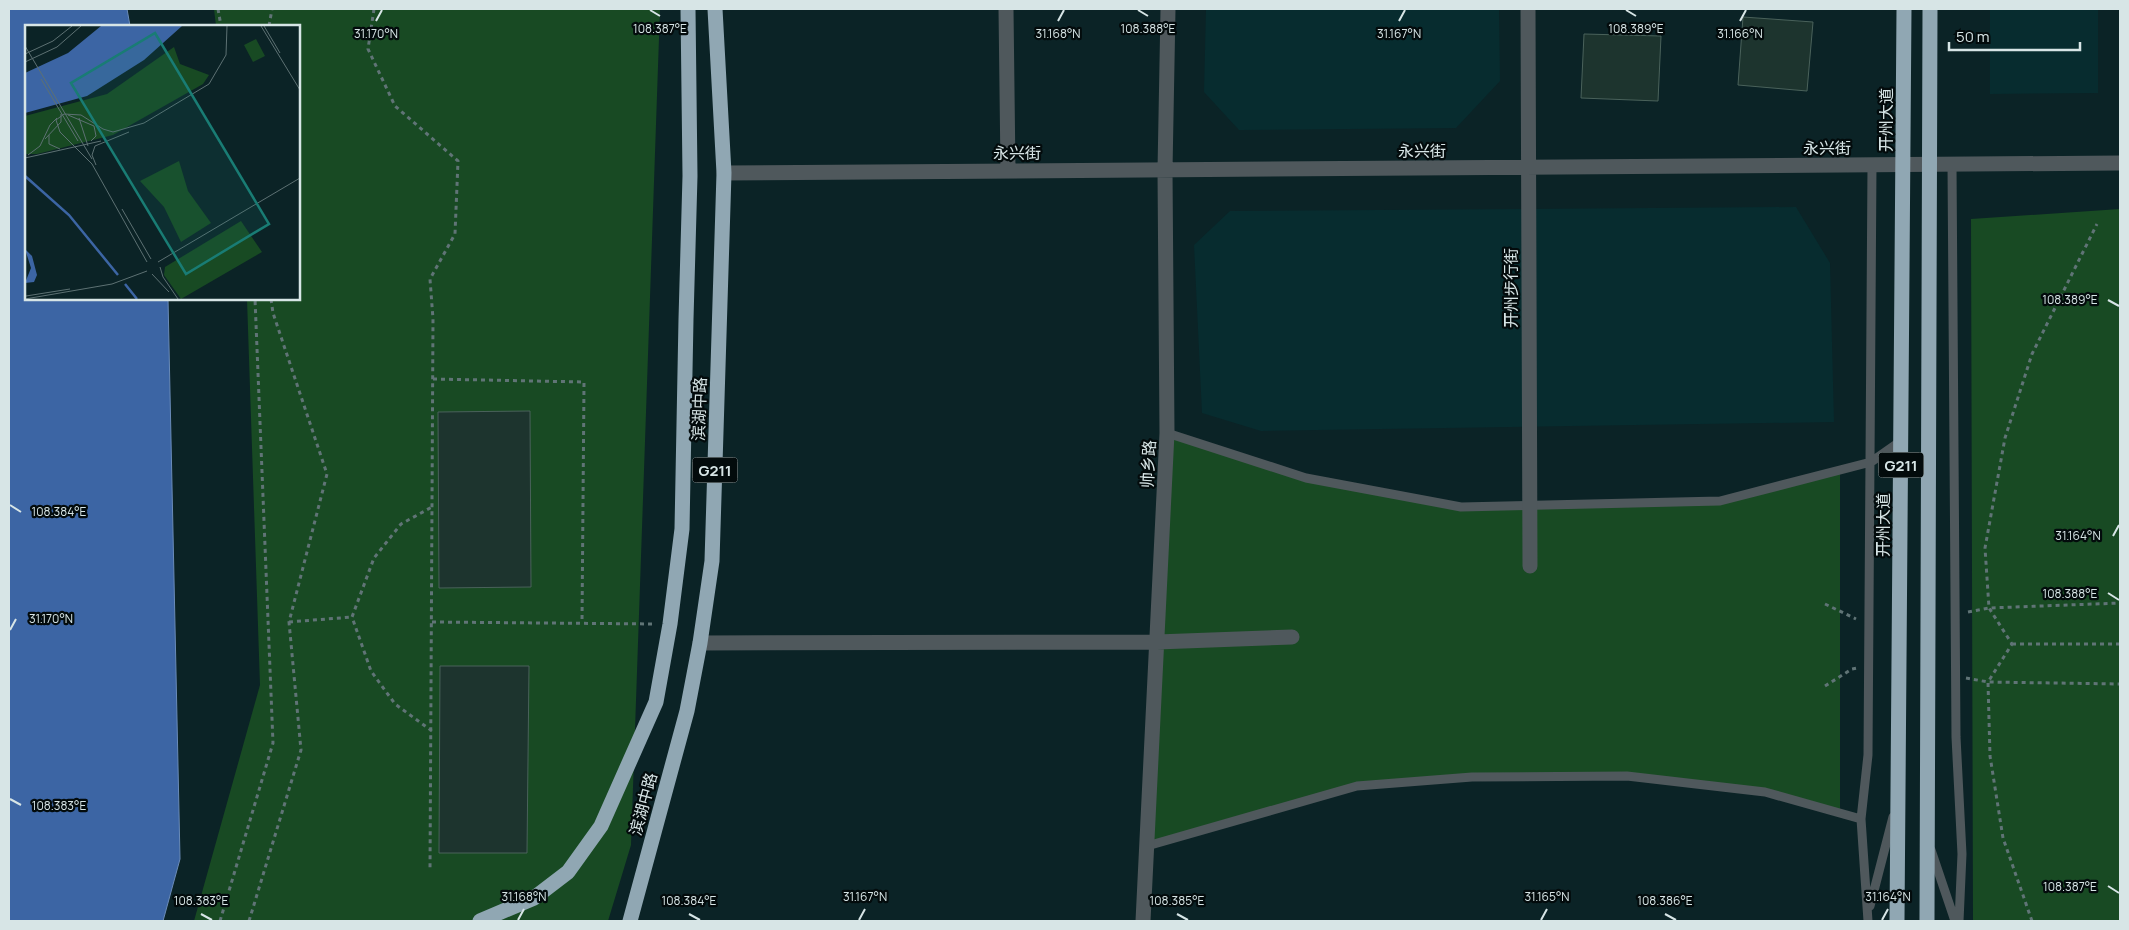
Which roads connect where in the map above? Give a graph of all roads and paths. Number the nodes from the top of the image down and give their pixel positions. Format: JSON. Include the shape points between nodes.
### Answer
{"nodes":[{"id":1,"x":218,"y":9,"type":"edge"},
{"id":2,"x":272,"y":9,"type":"edge"},
{"id":3,"x":374,"y":9,"type":"edge"},
{"id":4,"x":688,"y":9,"type":"edge"},
{"id":5,"x":714,"y":9,"type":"edge"},
{"id":6,"x":1006,"y":9,"type":"edge"},
{"id":7,"x":1168,"y":9,"type":"edge"},
{"id":8,"x":1528,"y":9,"type":"edge"},
{"id":9,"x":1904,"y":9,"type":"edge"},
{"id":10,"x":1930,"y":9,"type":"edge"},
{"id":11,"x":221,"y":25,"type":"edge"},
{"id":12,"x":269,"y":25,"type":"edge"},
{"id":13,"x":2120,"y":163,"type":"edge"},
{"id":14,"x":1952,"y":164,"type":"junction"},
{"id":15,"x":1872,"y":165,"type":"junction"},
{"id":16,"x":1903,"y":165,"type":"junction"},
{"id":17,"x":1929,"y":165,"type":"junction"},
{"id":18,"x":1528,"y":167,"type":"junction"},
{"id":19,"x":1166,"y":170,"type":"junction"},
{"id":20,"x":1008,"y":171,"type":"junction"},
{"id":21,"x":724,"y":173,"type":"junction"},
{"id":22,"x":2097,"y":224,"type":"dead end"},
{"id":23,"x":255,"y":300,"type":"edge"},
{"id":24,"x":271,"y":300,"type":"edge"},
{"id":25,"x":433,"y":379,"type":"junction"},
{"id":26,"x":1167,"y":433,"type":"junction"},
{"id":27,"x":1901,"y":441,"type":"junction"},
{"id":28,"x":1871,"y":462,"type":"junction"},
{"id":29,"x":1530,"y":506,"type":"junction"},
{"id":30,"x":432,"y":507,"type":"junction"},
{"id":31,"x":1530,"y":566,"type":"dead end"},
{"id":32,"x":2120,"y":603,"type":"edge"},
{"id":33,"x":1990,"y":608,"type":"junction"},
{"id":34,"x":352,"y":617,"type":"junction"},
{"id":35,"x":289,"y":622,"type":"junction"},
{"id":36,"x":432,"y":622,"type":"junction"},
{"id":37,"x":582,"y":624,"type":"junction"},
{"id":38,"x":670,"y":624,"type":"junction"},
{"id":39,"x":1292,"y":637,"type":"dead end"},
{"id":40,"x":1157,"y":642,"type":"junction"},
{"id":41,"x":700,"y":643,"type":"junction"},
{"id":42,"x":2012,"y":644,"type":"junction"},
{"id":43,"x":2120,"y":644,"type":"edge"},
{"id":44,"x":1988,"y":682,"type":"junction"},
{"id":45,"x":2120,"y":684,"type":"edge"},
{"id":46,"x":432,"y":732,"type":"junction"},
{"id":47,"x":1898,"y":797,"type":"junction"},
{"id":48,"x":1861,"y":819,"type":"junction"},
{"id":49,"x":1928,"y":840,"type":"junction"},
{"id":50,"x":1147,"y":846,"type":"junction"},
{"id":51,"x":430,"y":871,"type":"dead end"},
{"id":52,"x":1867,"y":918,"type":"edge"},
{"id":53,"x":220,"y":921,"type":"edge"},
{"id":54,"x":249,"y":921,"type":"edge"},
{"id":55,"x":480,"y":921,"type":"edge"},
{"id":56,"x":630,"y":921,"type":"edge"},
{"id":57,"x":1143,"y":921,"type":"edge"},
{"id":58,"x":1897,"y":921,"type":"edge"},
{"id":59,"x":1928,"y":921,"type":"edge"},
{"id":60,"x":1957,"y":921,"type":"edge"},
{"id":61,"x":2032,"y":921,"type":"edge"}],
"edges":[{"from":1,"to":11,"type":"path"},
{"from":2,"to":12,"type":"path"},
{"from":3,"to":25,"type":"path","via":[[368,49],[395,106],[458,162],[455,234],[430,279]]},
{"from":4,"to":38,"type":"highway","name":"滨湖中路","number":"G211","via":[[690,176],[682,529]]},
{"from":5,"to":21,"type":"highway","name":"滨湖中路","number":"G211"},
{"from":6,"to":20,"type":"street"},
{"from":7,"to":19,"type":"street","name":"帅乡路"},
{"from":8,"to":18,"type":"street","name":"开州步行街"},
{"from":9,"to":16,"type":"highway","name":"开州大道","number":"G211"},
{"from":10,"to":17,"type":"highway","number":"G211"},
{"from":13,"to":14,"type":"street","name":"永兴街"},
{"from":14,"to":17,"type":"street","name":"永兴街"},
{"from":14,"to":60,"type":"lane","via":[[1956,737],[1962,854]]},
{"from":15,"to":16,"type":"street","name":"永兴街"},
{"from":15,"to":18,"type":"street","name":"永兴街"},
{"from":15,"to":28,"type":"lane"},
{"from":16,"to":17,"type":"street","name":"永兴街"},
{"from":16,"to":27,"type":"highway","name":"开州大道","number":"G211"},
{"from":17,"to":49,"type":"highway","number":"G211"},
{"from":18,"to":19,"type":"street","name":"永兴街"},
{"from":18,"to":29,"type":"street","name":"开州步行街"},
{"from":19,"to":20,"type":"street","name":"永兴街"},
{"from":19,"to":26,"type":"street","name":"帅乡路"},
{"from":20,"to":21,"type":"street","name":"永兴街"},
{"from":21,"to":41,"type":"highway","name":"滨湖中路","number":"G211","via":[[712,560]]},
{"from":22,"to":33,"type":"path","via":[[2032,354],[2005,438],[1985,548]]},
{"from":23,"to":53,"type":"path","via":[[272,743]]},
{"from":24,"to":35,"type":"path","via":[[272,313],[327,474]]},
{"from":25,"to":30,"type":"path"},
{"from":25,"to":37,"type":"path","via":[[584,382]]},
{"from":26,"to":29,"type":"lane","via":[[1306,478],[1461,507]]},
{"from":26,"to":40,"type":"street","name":"帅乡路"},
{"from":27,"to":28,"type":"lane"},
{"from":27,"to":47,"type":"highway","name":"开州大道","number":"G211"},
{"from":28,"to":29,"type":"lane","via":[[1720,501]]},
{"from":28,"to":48,"type":"lane","via":[[1868,755]]},
{"from":29,"to":31,"type":"street","name":"开州步行街"},
{"from":30,"to":34,"type":"path","via":[[401,524],[374,558]]},
{"from":30,"to":36,"type":"path"},
{"from":32,"to":33,"type":"path"},
{"from":33,"to":42,"type":"path"},
{"from":34,"to":35,"type":"path"},
{"from":34,"to":46,"type":"path","via":[[371,671],[395,704]]},
{"from":35,"to":54,"type":"path","via":[[301,750]]},
{"from":36,"to":37,"type":"path"},
{"from":36,"to":46,"type":"path"},
{"from":37,"to":38,"type":"path"},
{"from":38,"to":55,"type":"highway","name":"滨湖中路","number":"G211","via":[[656,702],[601,826],[568,872],[534,898]]},
{"from":39,"to":40,"type":"street"},
{"from":40,"to":41,"type":"street"},
{"from":40,"to":50,"type":"street","name":"帅乡路"},
{"from":41,"to":56,"type":"highway","name":"滨湖中路","number":"G211","via":[[687,710]]},
{"from":42,"to":43,"type":"path"},
{"from":42,"to":44,"type":"path"},
{"from":44,"to":45,"type":"path"},
{"from":44,"to":61,"type":"path","via":[[1990,756],[2003,838]]},
{"from":46,"to":51,"type":"path"},
{"from":47,"to":52,"type":"lane"},
{"from":47,"to":58,"type":"highway","name":"开州大道","number":"G211"},
{"from":48,"to":50,"type":"lane","via":[[1765,792],[1627,776],[1472,777],[1357,786]]},
{"from":48,"to":52,"type":"lane"},
{"from":49,"to":59,"type":"highway","number":"G211"},
{"from":49,"to":60,"type":"lane"},
{"from":50,"to":57,"type":"street","name":"帅乡路"}]}
